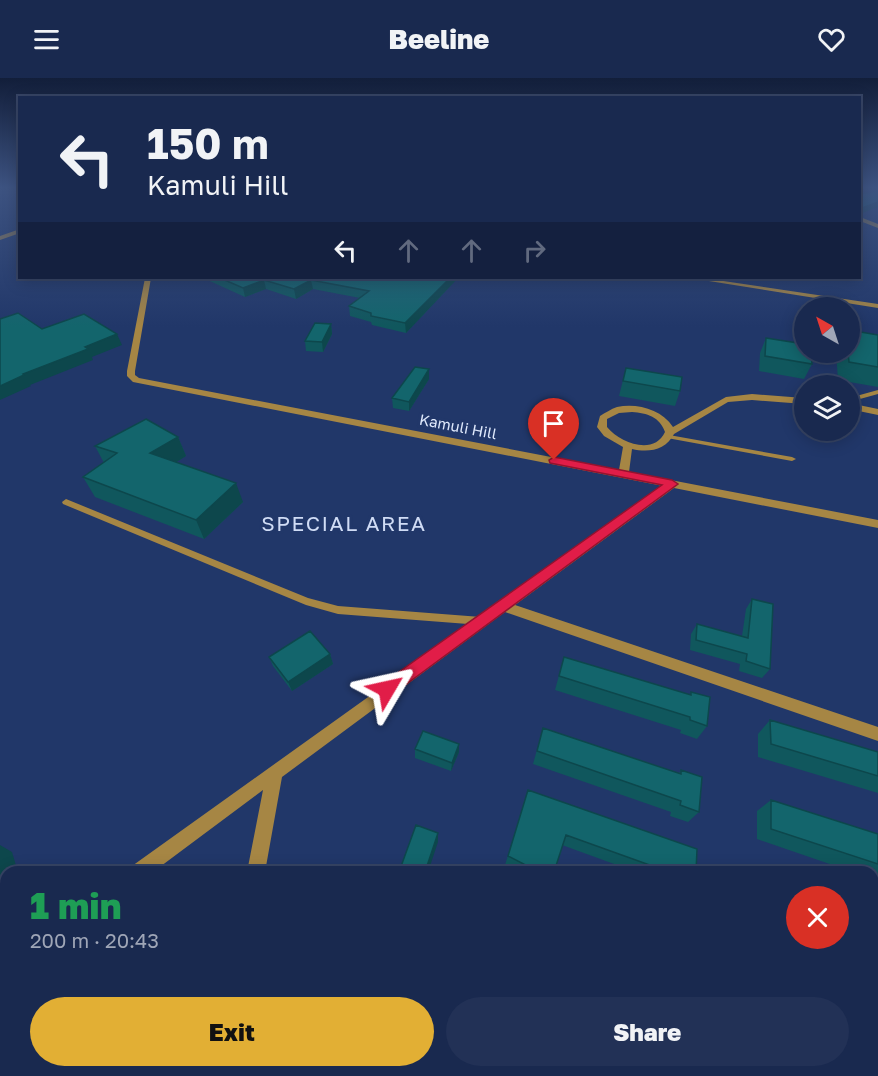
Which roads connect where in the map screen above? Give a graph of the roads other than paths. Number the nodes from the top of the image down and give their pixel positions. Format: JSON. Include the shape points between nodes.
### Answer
{"nodes":[{"id":1,"x":148,"y":279,"type":"edge"},
{"id":2,"x":700,"y":279,"type":"edge"},
{"id":3,"x":878,"y":306,"type":"edge"},
{"id":4,"x":878,"y":392,"type":"edge"},
{"id":5,"x":860,"y":397,"type":"edge"},
{"id":6,"x":794,"y":400,"type":"edge"},
{"id":7,"x":860,"y":408,"type":"edge"},
{"id":8,"x":878,"y":412,"type":"edge"},
{"id":9,"x":670,"y":434,"type":"junction"},
{"id":10,"x":628,"y":446,"type":"junction"},
{"id":11,"x":792,"y":459,"type":"dead end"},
{"id":12,"x":624,"y":474,"type":"junction"},
{"id":13,"x":672,"y":484,"type":"junction"},
{"id":14,"x":66,"y":502,"type":"dead end"},
{"id":15,"x":878,"y":524,"type":"edge"},
{"id":16,"x":503,"y":606,"type":"junction"},
{"id":17,"x":481,"y":621,"type":"junction"},
{"id":18,"x":878,"y":734,"type":"edge"},
{"id":19,"x":275,"y":771,"type":"junction"},
{"id":20,"x":146,"y":866,"type":"edge"},
{"id":21,"x":257,"y":866,"type":"edge"}],
"edges":[{"from":1,"to":12,"type":"street","name":"Kamuli Hill","via":[[131,371],[136,380]]},
{"from":2,"to":3,"type":"street"},
{"from":4,"to":5,"type":"lane"},
{"from":6,"to":9,"type":"street","via":[[752,397],[726,400]]},
{"from":7,"to":8,"type":"street"},
{"from":9,"to":10,"type":"street","via":[[654,447]]},
{"from":9,"to":10,"type":"street","via":[[661,418],[647,411],[624,409],[607,415],[602,422],[604,431]]},
{"from":9,"to":11,"type":"lane"},
{"from":10,"to":12,"type":"street"},
{"from":12,"to":13,"type":"street","name":"Kamuli Hill"},
{"from":13,"to":15,"type":"street","name":"Kamuli Hill"},
{"from":13,"to":16,"type":"street"},
{"from":14,"to":17,"type":"lane","via":[[338,610]]},
{"from":16,"to":17,"type":"street"},
{"from":16,"to":18,"type":"street"},
{"from":17,"to":19,"type":"street"},
{"from":19,"to":20,"type":"street"},
{"from":19,"to":21,"type":"street"}]}
